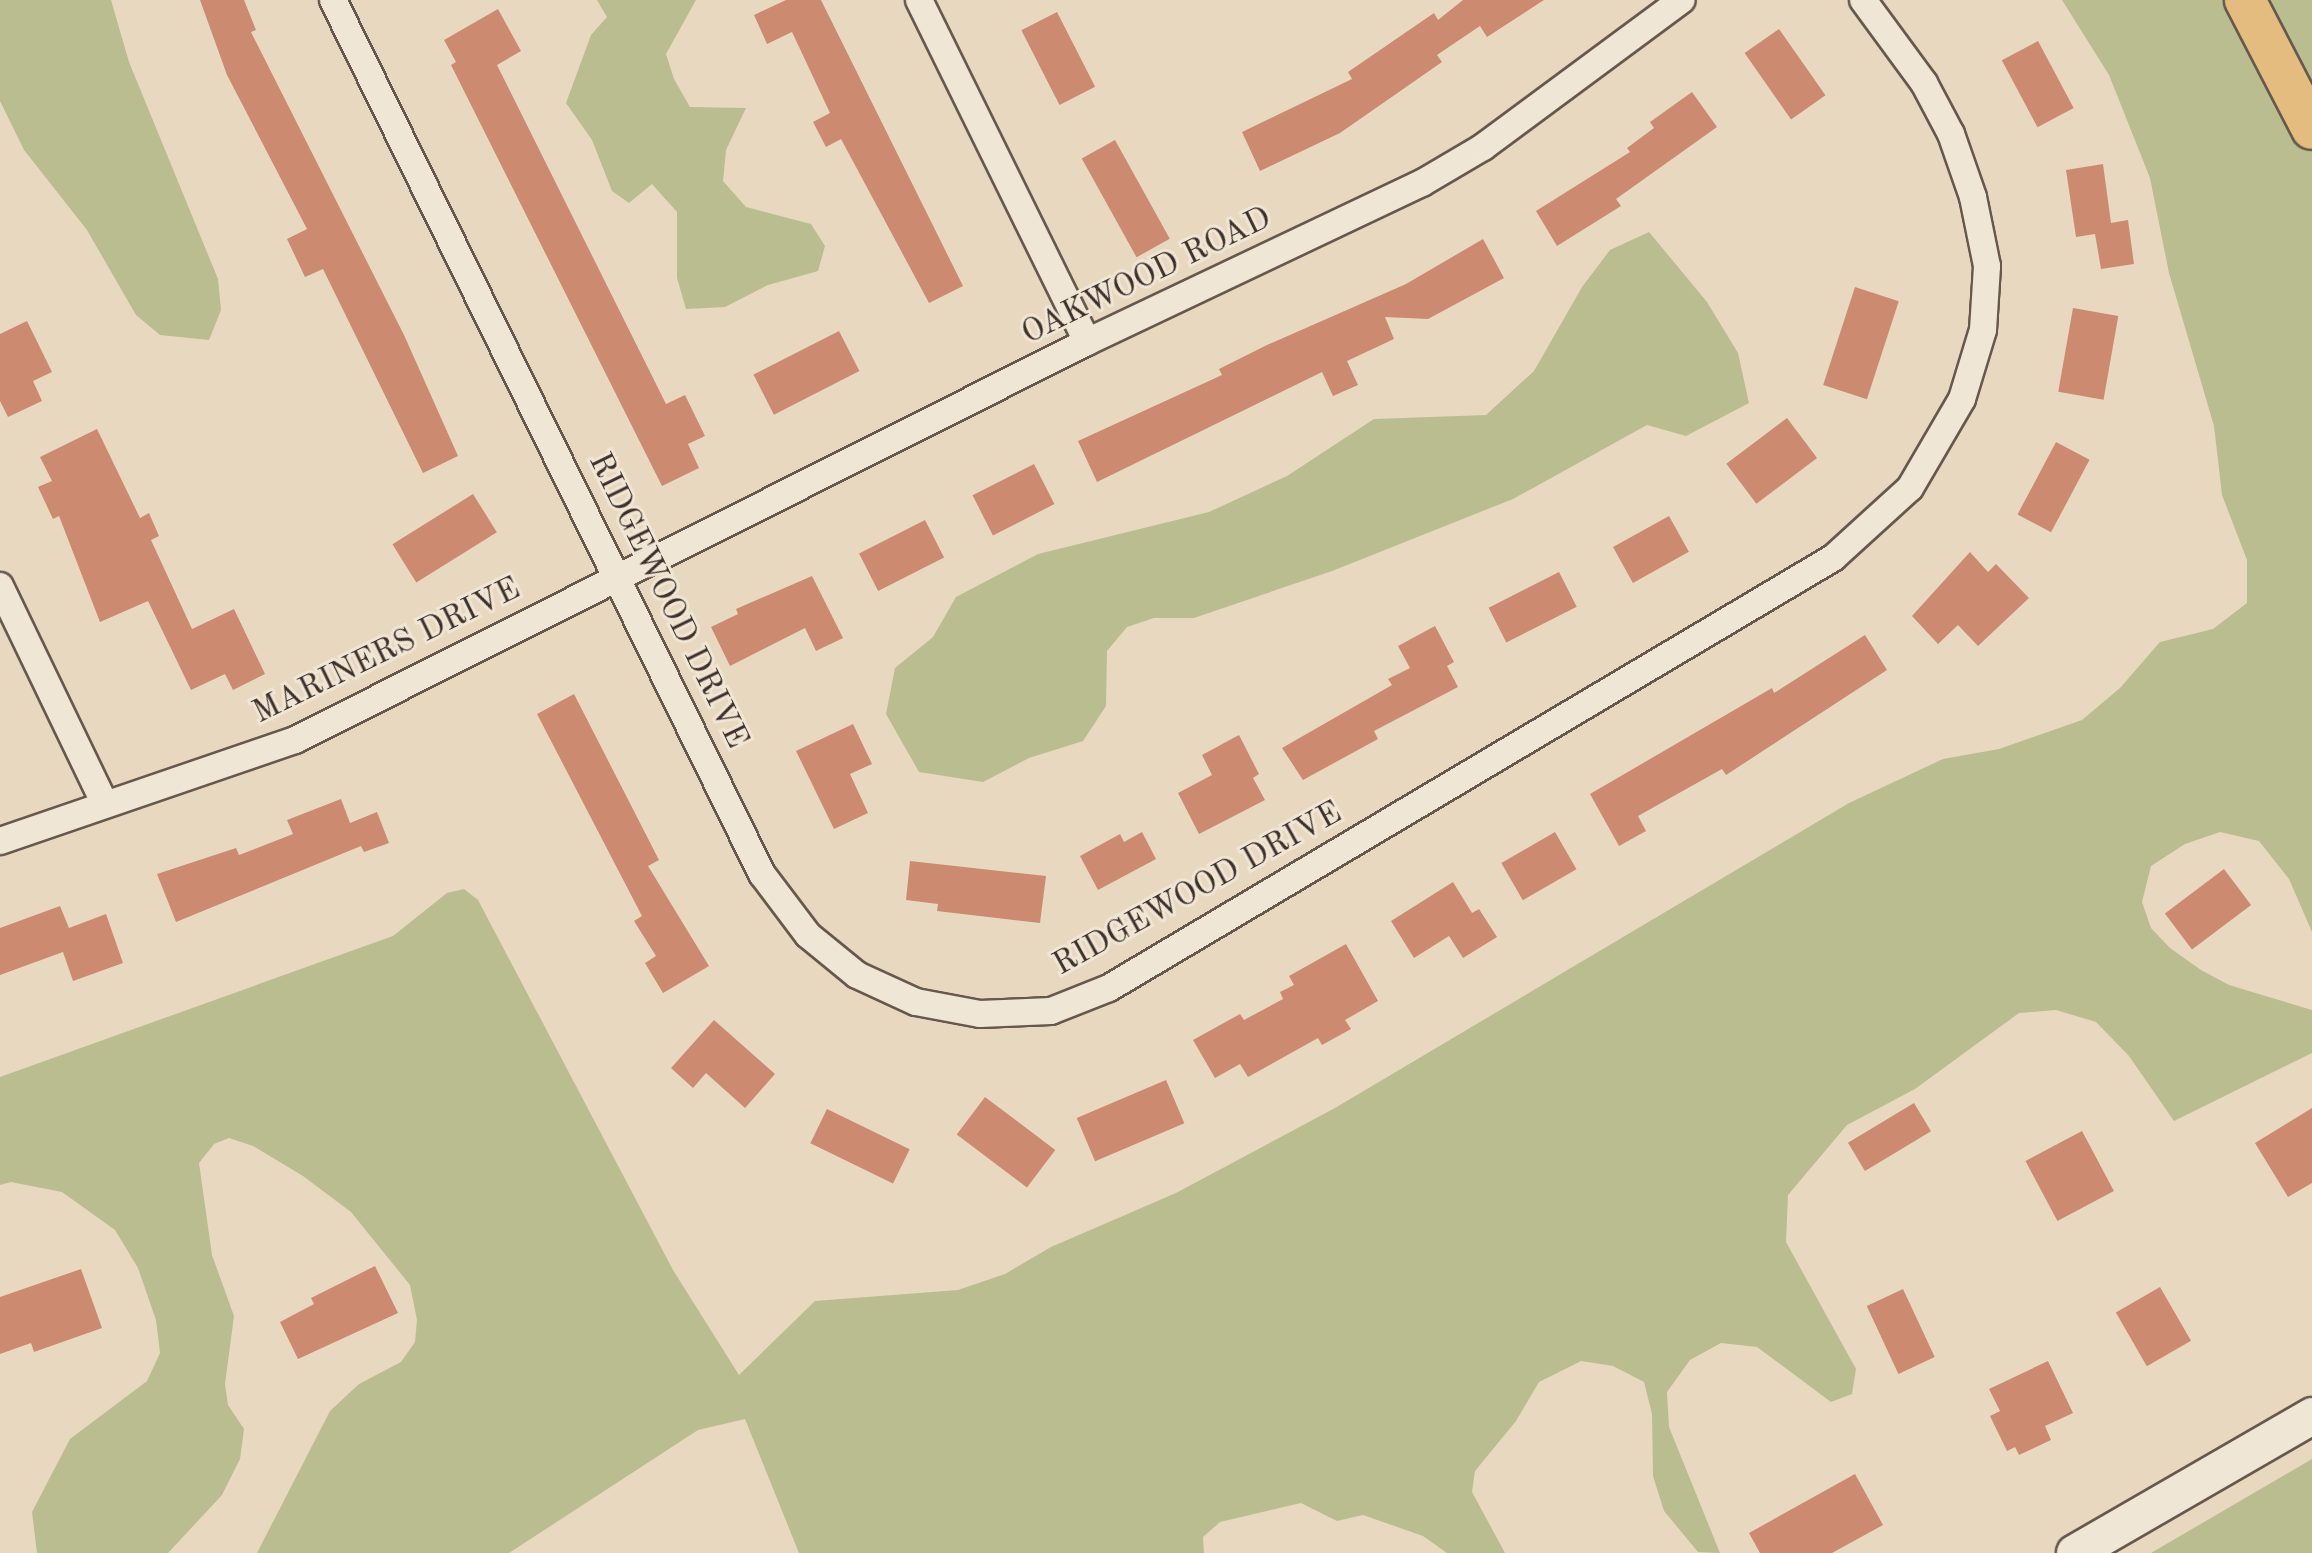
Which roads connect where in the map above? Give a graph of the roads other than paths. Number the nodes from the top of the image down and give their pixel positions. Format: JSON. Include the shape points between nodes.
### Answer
{"nodes":[{"id":1,"x":333,"y":0,"type":"edge"},
{"id":2,"x":919,"y":0,"type":"edge"},
{"id":3,"x":1682,"y":0,"type":"edge"},
{"id":4,"x":1863,"y":0,"type":"edge"},
{"id":5,"x":2245,"y":0,"type":"edge"},
{"id":6,"x":2312,"y":129,"type":"edge"},
{"id":7,"x":1087,"y":342,"type":"junction"},
{"id":8,"x":618,"y":577,"type":"junction"},
{"id":9,"x":0,"y":586,"type":"edge"},
{"id":10,"x":105,"y":804,"type":"junction"},
{"id":11,"x":0,"y":841,"type":"edge"},
{"id":12,"x":2312,"y":1416,"type":"edge"},
{"id":13,"x":2075,"y":1553,"type":"edge"}],
"edges":[{"from":1,"to":8,"type":"street","name":"RIDGEWOOD DRIVE"},
{"from":2,"to":7,"type":"street"},
{"from":3,"to":7,"type":"street","name":"OAKWOOD ROAD","via":[[1483,147],[1422,183]]},
{"from":4,"to":8,"type":"street","name":"RIDGEWOOD DRIVE","via":[[1924,83],[1951,134],[1973,197],[1987,266],[1983,330],[1962,399],[1910,488],[1833,558],[1109,988],[1051,1011],[980,1014],[916,1002],[869,981],[808,935],[762,874]]},
{"from":5,"to":6,"type":"main road"},
{"from":7,"to":8,"type":"street","name":"OAKWOOD ROAD"},
{"from":8,"to":10,"type":"street","name":"MARINERS DRIVE","via":[[295,740]]},
{"from":9,"to":10,"type":"street"},
{"from":10,"to":11,"type":"street","name":"MARINERS DRIVE"},
{"from":12,"to":13,"type":"street"}]}
